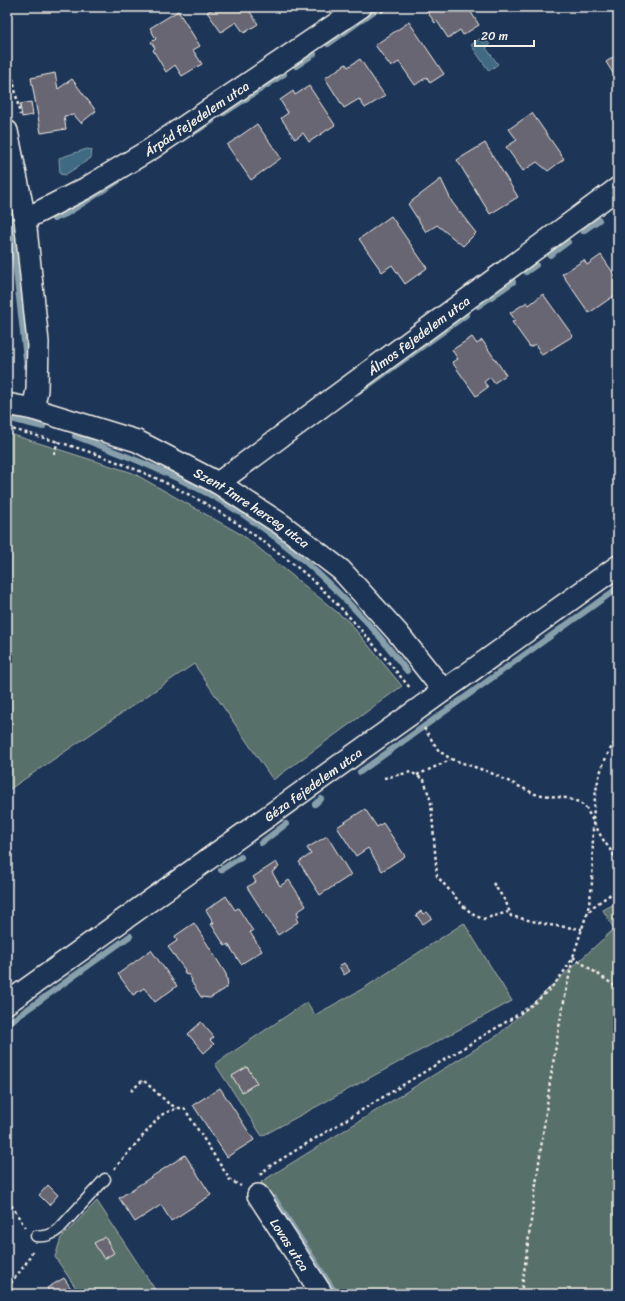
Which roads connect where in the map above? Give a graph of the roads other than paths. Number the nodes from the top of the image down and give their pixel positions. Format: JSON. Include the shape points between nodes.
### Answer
{"nodes":[{"id":1,"x":361,"y":7,"type":"edge"},
{"id":2,"x":7,"y":132,"type":"edge"},
{"id":3,"x":618,"y":188,"type":"edge"},
{"id":4,"x":25,"y":219,"type":"junction"},
{"id":5,"x":7,"y":404,"type":"edge"},
{"id":6,"x":33,"y":409,"type":"junction"},
{"id":7,"x":218,"y":483,"type":"junction"},
{"id":8,"x":618,"y":566,"type":"edge"},
{"id":9,"x":444,"y":690,"type":"junction"},
{"id":10,"x":7,"y":1003,"type":"edge"},
{"id":11,"x":105,"y":1179,"type":"road end"},
{"id":12,"x":258,"y":1195,"type":"road end"},
{"id":13,"x":36,"y":1236,"type":"road end"},
{"id":14,"x":322,"y":1294,"type":"edge"}],
"edges":[{"from":1,"to":4,"type":"street","name":"Árpád fejedelem utca","via":[[151,149],[86,188]]},
{"from":2,"to":4,"type":"street"},
{"from":3,"to":7,"type":"street","name":"Álmos fejedelem utca"},
{"from":4,"to":6,"type":"street","via":[[38,342],[37,390]]},
{"from":5,"to":6,"type":"street","name":"Szent Imre herceg utca"},
{"from":6,"to":7,"type":"street","name":"Szent Imre herceg utca","via":[[136,441]]},
{"from":7,"to":9,"type":"street","name":"Szent Imre herceg utca","via":[[281,524],[341,570],[398,632]]},
{"from":8,"to":9,"type":"street","name":"Géza fejedelem utca"},
{"from":9,"to":10,"type":"street","name":"Géza fejedelem utca"},
{"from":11,"to":13,"type":"lane","via":[[59,1229],[44,1237]]},
{"from":12,"to":14,"type":"street","name":"Lovas utca"}]}
